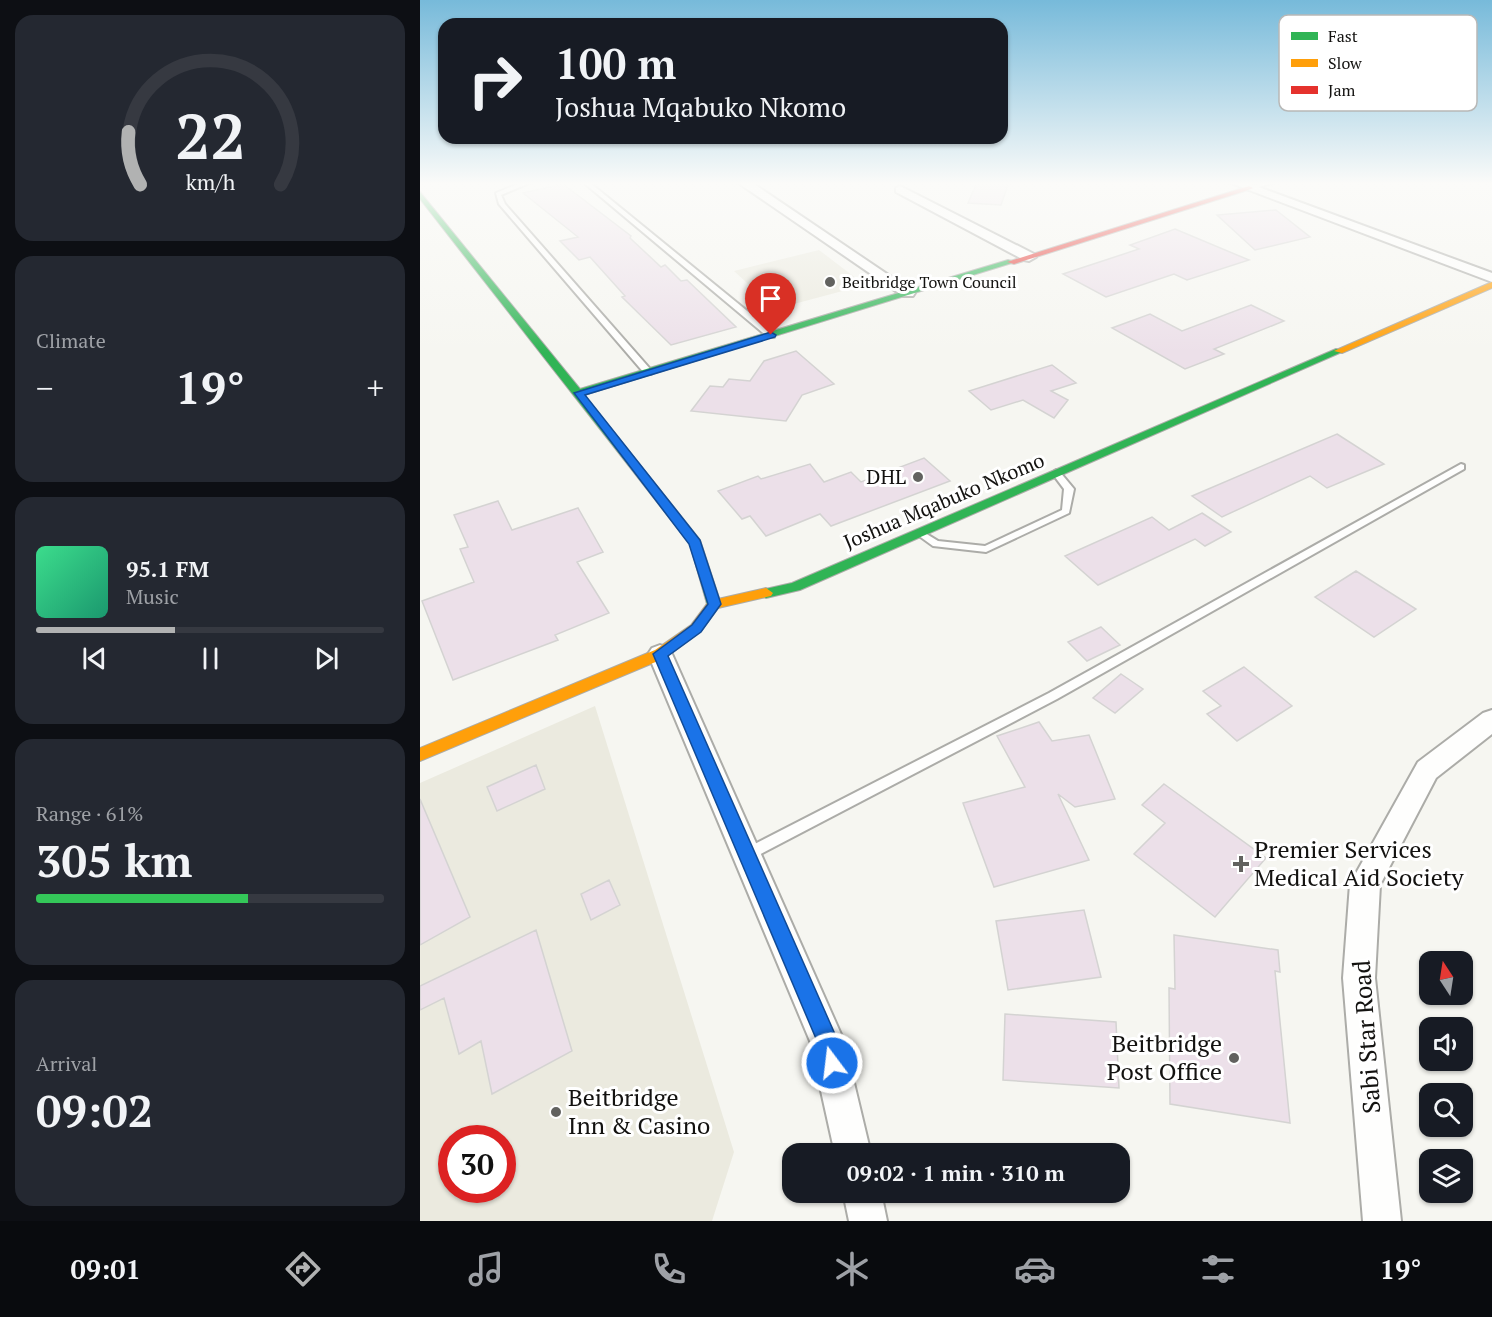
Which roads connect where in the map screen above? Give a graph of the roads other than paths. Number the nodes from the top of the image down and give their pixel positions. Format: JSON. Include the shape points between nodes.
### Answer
{"nodes":[{"id":1,"x":456,"y":239,"type":"edge"},
{"id":2,"x":532,"y":239,"type":"edge"},
{"id":3,"x":655,"y":239,"type":"edge"},
{"id":4,"x":828,"y":239,"type":"edge"},
{"id":5,"x":994,"y":239,"type":"edge"},
{"id":6,"x":1087,"y":239,"type":"edge"},
{"id":7,"x":1387,"y":239,"type":"edge"},
{"id":8,"x":1029,"y":257,"type":"junction"},
{"id":9,"x":1492,"y":278,"type":"edge"},
{"id":10,"x":1492,"y":285,"type":"edge"},
{"id":11,"x":908,"y":293,"type":"junction"},
{"id":12,"x":771,"y":335,"type":"junction"},
{"id":13,"x":648,"y":372,"type":"junction"},
{"id":14,"x":579,"y":393,"type":"junction"},
{"id":15,"x":1461,"y":467,"type":"dead end"},
{"id":16,"x":1056,"y":474,"type":"junction"},
{"id":17,"x":920,"y":533,"type":"junction"},
{"id":18,"x":714,"y":604,"type":"junction"},
{"id":19,"x":660,"y":654,"type":"junction"},
{"id":20,"x":1492,"y":720,"type":"edge"},
{"id":21,"x":420,"y":755,"type":"edge"},
{"id":22,"x":747,"y":855,"type":"junction"},
{"id":23,"x":850,"y":1143,"type":"edge"},
{"id":24,"x":864,"y":1203,"type":"edge"},
{"id":25,"x":868,"y":1221,"type":"edge"},
{"id":26,"x":1382,"y":1221,"type":"edge"}],
"edges":[{"from":1,"to":14,"type":"street"},
{"from":2,"to":13,"type":"lane"},
{"from":3,"to":12,"type":"lane"},
{"from":4,"to":11,"type":"street"},
{"from":5,"to":8,"type":"street"},
{"from":6,"to":8,"type":"street"},
{"from":7,"to":9,"type":"street"},
{"from":8,"to":11,"type":"street"},
{"from":10,"to":16,"type":"street","name":"Joshua Mqabuko Nkomo"},
{"from":11,"to":12,"type":"street"},
{"from":12,"to":13,"type":"street"},
{"from":13,"to":14,"type":"street"},
{"from":14,"to":18,"type":"street","via":[[696,543]]},
{"from":15,"to":22,"type":"lane","via":[[1053,696]]},
{"from":16,"to":17,"type":"street","name":"Joshua Mqabuko Nkomo"},
{"from":16,"to":17,"type":"lane","via":[[1069,489],[1066,511],[987,549],[936,544]]},
{"from":17,"to":18,"type":"street","name":"Joshua Mqabuko Nkomo","via":[[795,587]]},
{"from":18,"to":19,"type":"street","via":[[696,628]]},
{"from":19,"to":21,"type":"street"},
{"from":19,"to":22,"type":"street"},
{"from":20,"to":26,"type":"street","name":"Sabi Star Road","via":[[1427,770],[1365,884],[1359,978]]},
{"from":22,"to":23,"type":"street","via":[[827,1041]]},
{"from":24,"to":25,"type":"street"}]}
